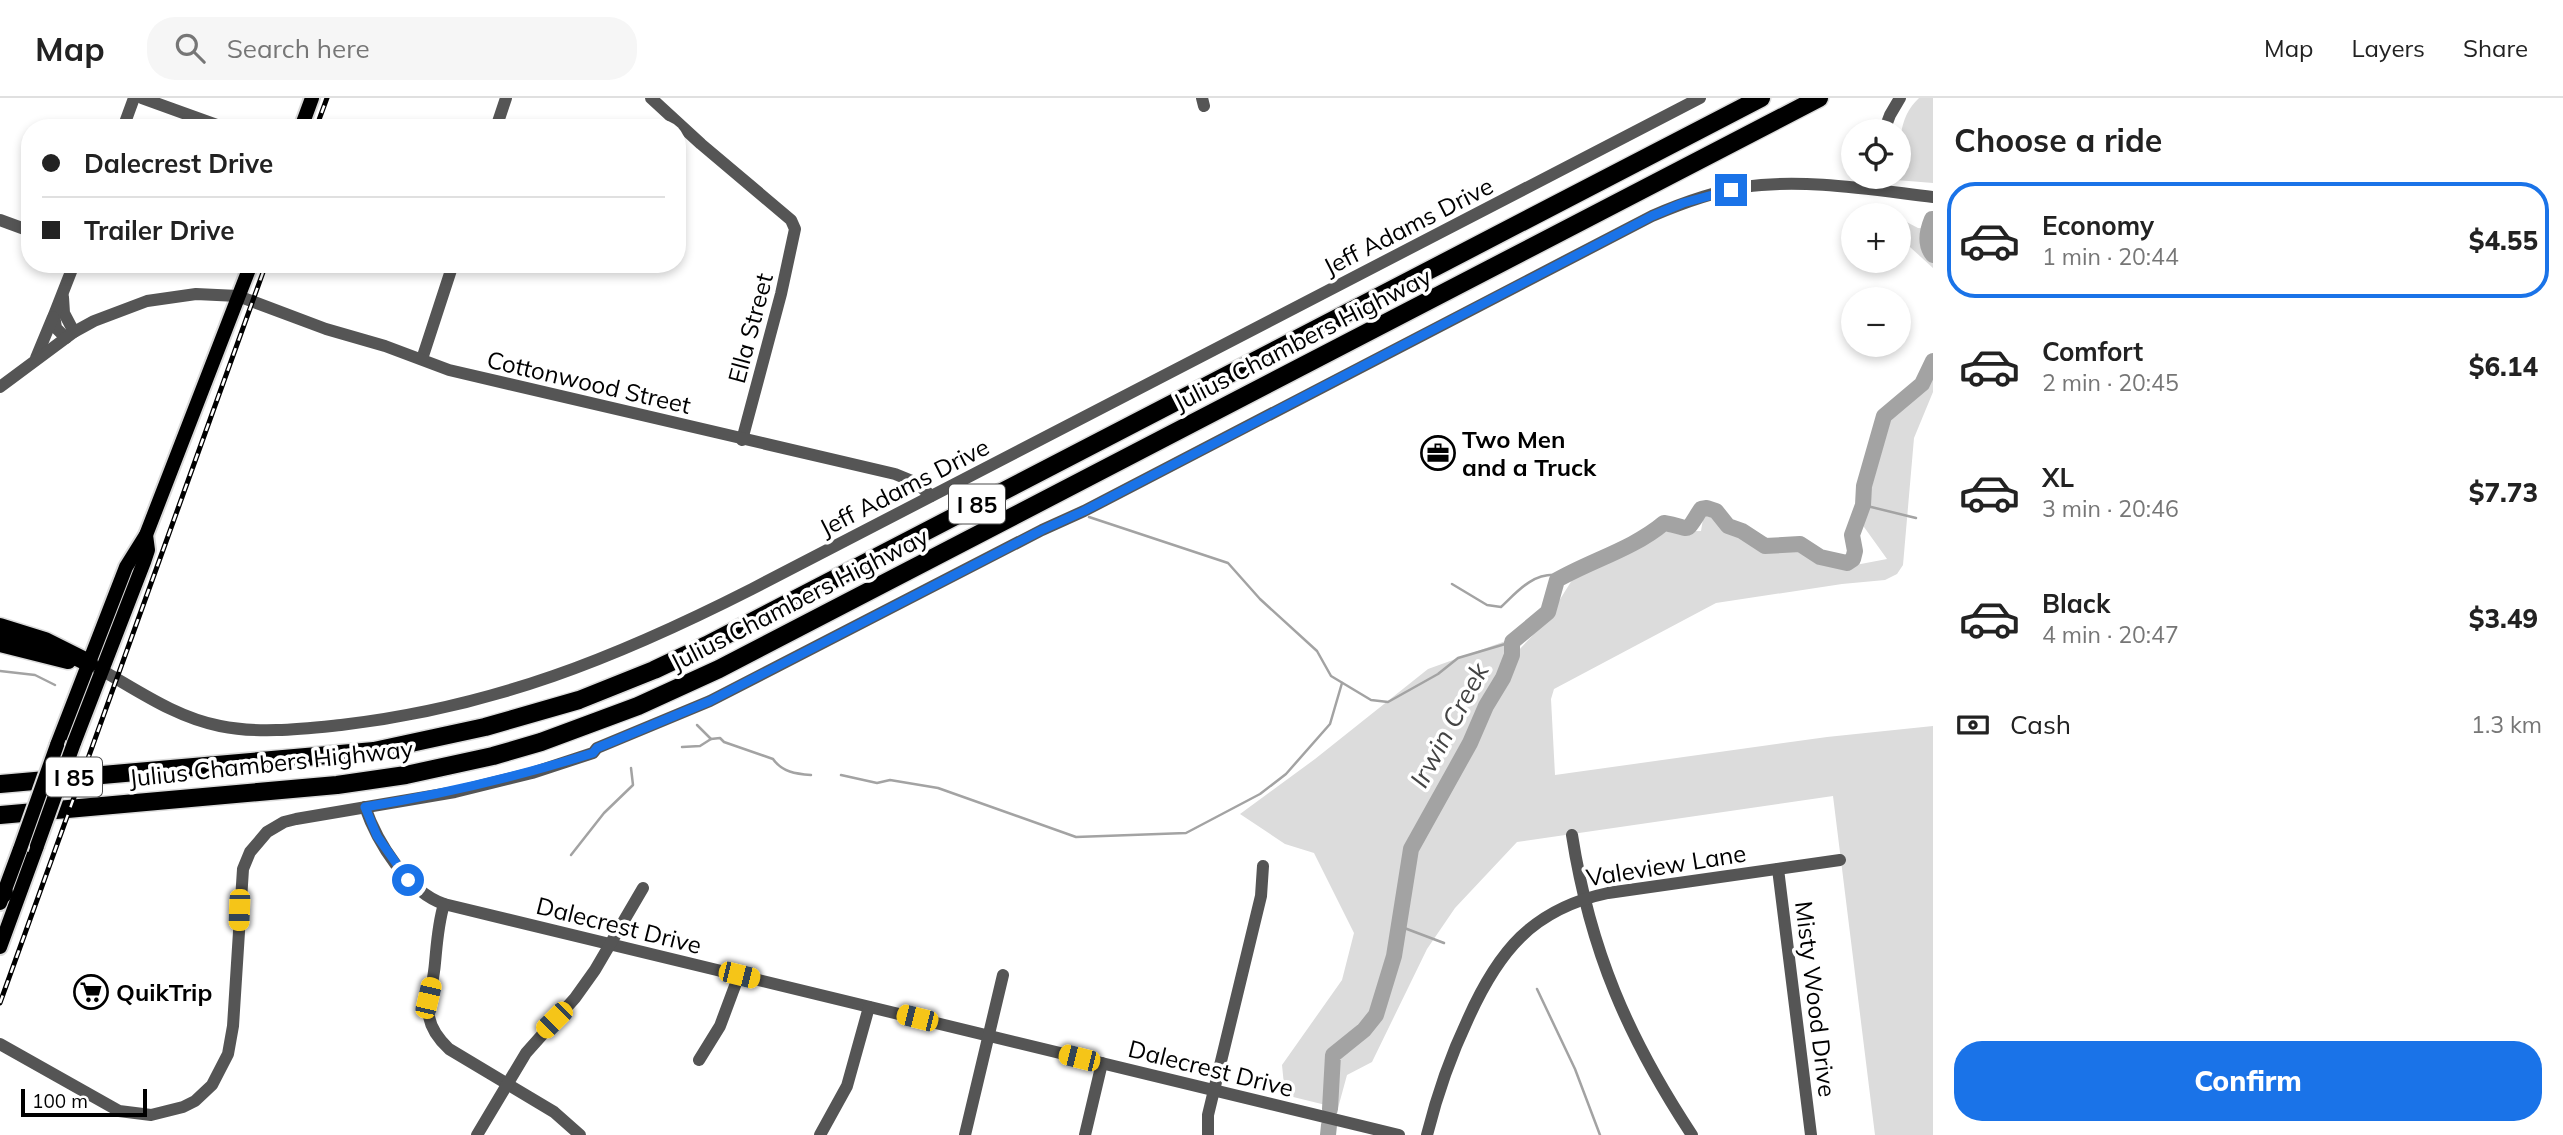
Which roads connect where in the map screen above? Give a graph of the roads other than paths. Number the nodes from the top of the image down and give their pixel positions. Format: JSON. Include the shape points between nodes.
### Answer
{"nodes":[{"id":1,"x":134,"y":98,"type":"edge"},
{"id":2,"x":142,"y":98,"type":"edge"},
{"id":3,"x":312,"y":98,"type":"edge"},
{"id":4,"x":506,"y":98,"type":"edge"},
{"id":5,"x":652,"y":98,"type":"edge"},
{"id":6,"x":1700,"y":98,"type":"edge"},
{"id":7,"x":1761,"y":98,"type":"edge"},
{"id":8,"x":1819,"y":98,"type":"edge"},
{"id":9,"x":1900,"y":98,"type":"edge"},
{"id":10,"x":126,"y":119,"type":"edge"},
{"id":11,"x":200,"y":119,"type":"edge"},
{"id":12,"x":304,"y":119,"type":"edge"},
{"id":13,"x":499,"y":119,"type":"edge"},
{"id":14,"x":674,"y":119,"type":"edge"},
{"id":15,"x":1889,"y":119,"type":"edge"},
{"id":16,"x":686,"y":130,"type":"edge"},
{"id":17,"x":1873,"y":190,"type":"joint"},
{"id":18,"x":1933,"y":197,"type":"edge"},
{"id":19,"x":0,"y":220,"type":"edge"},
{"id":20,"x":21,"y":228,"type":"edge"},
{"id":21,"x":71,"y":273,"type":"edge"},
{"id":22,"x":247,"y":273,"type":"edge"},
{"id":23,"x":450,"y":273,"type":"edge"},
{"id":24,"x":64,"y":293,"type":"junction"},
{"id":25,"x":238,"y":296,"type":"junction"},
{"id":26,"x":57,"y":307,"type":"junction"},
{"id":27,"x":70,"y":335,"type":"junction"},
{"id":28,"x":422,"y":359,"type":"junction"},
{"id":29,"x":35,"y":360,"type":"junction"},
{"id":30,"x":0,"y":387,"type":"edge"},
{"id":31,"x":742,"y":440,"type":"junction"},
{"id":32,"x":931,"y":496,"type":"junction"},
{"id":33,"x":0,"y":627,"type":"edge"},
{"id":34,"x":0,"y":643,"type":"edge"},
{"id":35,"x":96,"y":668,"type":"junction"},
{"id":36,"x":0,"y":771,"type":"edge"},
{"id":37,"x":148,"y":771,"type":"junction"},
{"id":38,"x":0,"y":784,"type":"edge"},
{"id":39,"x":365,"y":807,"type":"junction"},
{"id":40,"x":4,"y":815,"type":"edge"},
{"id":41,"x":1572,"y":835,"type":"dead end"},
{"id":42,"x":1840,"y":860,"type":"dead end"},
{"id":43,"x":1263,"y":866,"type":"dead end"},
{"id":44,"x":1778,"y":869,"type":"junction"},
{"id":45,"x":643,"y":888,"type":"dead end"},
{"id":46,"x":1,"y":898,"type":"edge"},
{"id":47,"x":1583,"y":899,"type":"junction"},
{"id":48,"x":444,"y":904,"type":"junction"},
{"id":49,"x":610,"y":944,"type":"junction"},
{"id":50,"x":0,"y":947,"type":"edge"},
{"id":51,"x":739,"y":975,"type":"junction"},
{"id":52,"x":1003,"y":975,"type":"dead end"},
{"id":53,"x":869,"y":1007,"type":"junction"},
{"id":54,"x":989,"y":1036,"type":"junction"},
{"id":55,"x":0,"y":1044,"type":"edge"},
{"id":56,"x":699,"y":1060,"type":"dead end"},
{"id":57,"x":1102,"y":1063,"type":"junction"},
{"id":58,"x":507,"y":1084,"type":"junction"},
{"id":59,"x":1214,"y":1090,"type":"junction"},
{"id":60,"x":477,"y":1135,"type":"edge"},
{"id":61,"x":580,"y":1135,"type":"edge"},
{"id":62,"x":820,"y":1135,"type":"edge"},
{"id":63,"x":965,"y":1135,"type":"edge"},
{"id":64,"x":1086,"y":1135,"type":"edge"},
{"id":65,"x":1208,"y":1135,"type":"edge"},
{"id":66,"x":1399,"y":1135,"type":"edge"},
{"id":67,"x":1427,"y":1135,"type":"edge"},
{"id":68,"x":1692,"y":1135,"type":"edge"},
{"id":69,"x":1811,"y":1135,"type":"edge"}],
"edges":[{"from":1,"to":10,"type":"street"},
{"from":2,"to":11,"type":"street"},
{"from":3,"to":12,"type":"main road"},
{"from":4,"to":13,"type":"street"},
{"from":5,"to":14,"type":"street","name":"Ella Street"},
{"from":6,"to":32,"type":"street","name":"Jeff Adams Drive"},
{"from":7,"to":37,"type":"highway","name":"Julius Chambers Highway","number":"I 85","via":[[707,645],[603,691],[485,727],[374,751]]},
{"from":8,"to":40,"type":"highway","name":"Julius Chambers Highway","number":"I 85","via":[[719,669],[638,706],[517,749],[407,775]]},
{"from":9,"to":15,"type":"street"},
{"from":16,"to":31,"type":"street","name":"Ella Street","via":[[794,225],[790,258]]},
{"from":17,"to":18,"type":"street"},
{"from":17,"to":39,"type":"street","via":[[1768,185],[1683,203],[710,701],[593,753],[532,773]]},
{"from":19,"to":20,"type":"street"},
{"from":21,"to":24,"type":"street"},
{"from":22,"to":25,"type":"main road"},
{"from":23,"to":28,"type":"street"},
{"from":24,"to":26,"type":"street"},
{"from":24,"to":27,"type":"street"},
{"from":25,"to":27,"type":"street","name":"Cottonwood Street","via":[[157,298]]},
{"from":25,"to":28,"type":"street","name":"Cottonwood Street"},
{"from":25,"to":35,"type":"main road","via":[[146,534],[126,568]]},
{"from":26,"to":27,"type":"street","via":[[54,323],[60,333]]},
{"from":26,"to":29,"type":"street"},
{"from":27,"to":29,"type":"street","name":"Cottonwood Street"},
{"from":28,"to":31,"type":"street","name":"Cottonwood Street","via":[[449,370]]},
{"from":29,"to":30,"type":"street","name":"Cottonwood Street"},
{"from":31,"to":32,"type":"street","name":"Cottonwood Street","via":[[895,474],[917,483]]},
{"from":32,"to":35,"type":"street","name":"Jeff Adams Drive","via":[[638,645],[527,686],[428,711],[319,727],[239,730],[185,715]]},
{"from":33,"to":35,"type":"highway","via":[[45,641]]},
{"from":34,"to":35,"type":"highway"},
{"from":35,"to":46,"type":"main road","bridge":true,"via":[[57,745]]},
{"from":35,"to":50,"type":"main road","bridge":true,"via":[[74,743]]},
{"from":36,"to":37,"type":"highway"},
{"from":37,"to":38,"type":"highway","name":"Julius Chambers Highway","number":"I 85"},
{"from":39,"to":48,"type":"street","name":"Dalecrest Drive","via":[[377,836],[408,880]]},
{"from":39,"to":55,"type":"street","via":[[284,822],[267,832],[250,852],[243,869],[230,1046],[221,1072],[195,1101],[163,1114],[119,1111]]},
{"from":41,"to":47,"type":"street"},
{"from":42,"to":44,"type":"street","name":"Valeview Lane"},
{"from":43,"to":59,"type":"street","via":[[1257,917]]},
{"from":44,"to":47,"type":"street","name":"Valeview Lane"},
{"from":44,"to":69,"type":"street","name":"Misty Wood Drive"},
{"from":45,"to":49,"type":"street"},
{"from":47,"to":67,"type":"street","name":"Valeview Lane","via":[[1527,930],[1494,967],[1449,1061]]},
{"from":47,"to":68,"type":"street","via":[[1620,1007]]},
{"from":48,"to":49,"type":"street","name":"Dalecrest Drive"},
{"from":48,"to":58,"type":"street","via":[[428,998],[430,1022],[449,1049]]},
{"from":49,"to":51,"type":"street","name":"Dalecrest Drive"},
{"from":49,"to":58,"type":"street","via":[[585,985],[536,1041]]},
{"from":51,"to":53,"type":"street","name":"Dalecrest Drive"},
{"from":51,"to":56,"type":"street","via":[[720,1026]]},
{"from":52,"to":54,"type":"street"},
{"from":53,"to":54,"type":"street","name":"Dalecrest Drive"},
{"from":53,"to":62,"type":"street","via":[[847,1086]]},
{"from":54,"to":57,"type":"street","name":"Dalecrest Drive"},
{"from":54,"to":63,"type":"street"},
{"from":57,"to":59,"type":"street","name":"Dalecrest Drive"},
{"from":57,"to":64,"type":"street"},
{"from":58,"to":60,"type":"street"},
{"from":58,"to":61,"type":"street","via":[[554,1112]]},
{"from":59,"to":65,"type":"street"},
{"from":59,"to":66,"type":"street","name":"Dalecrest Drive"}]}
